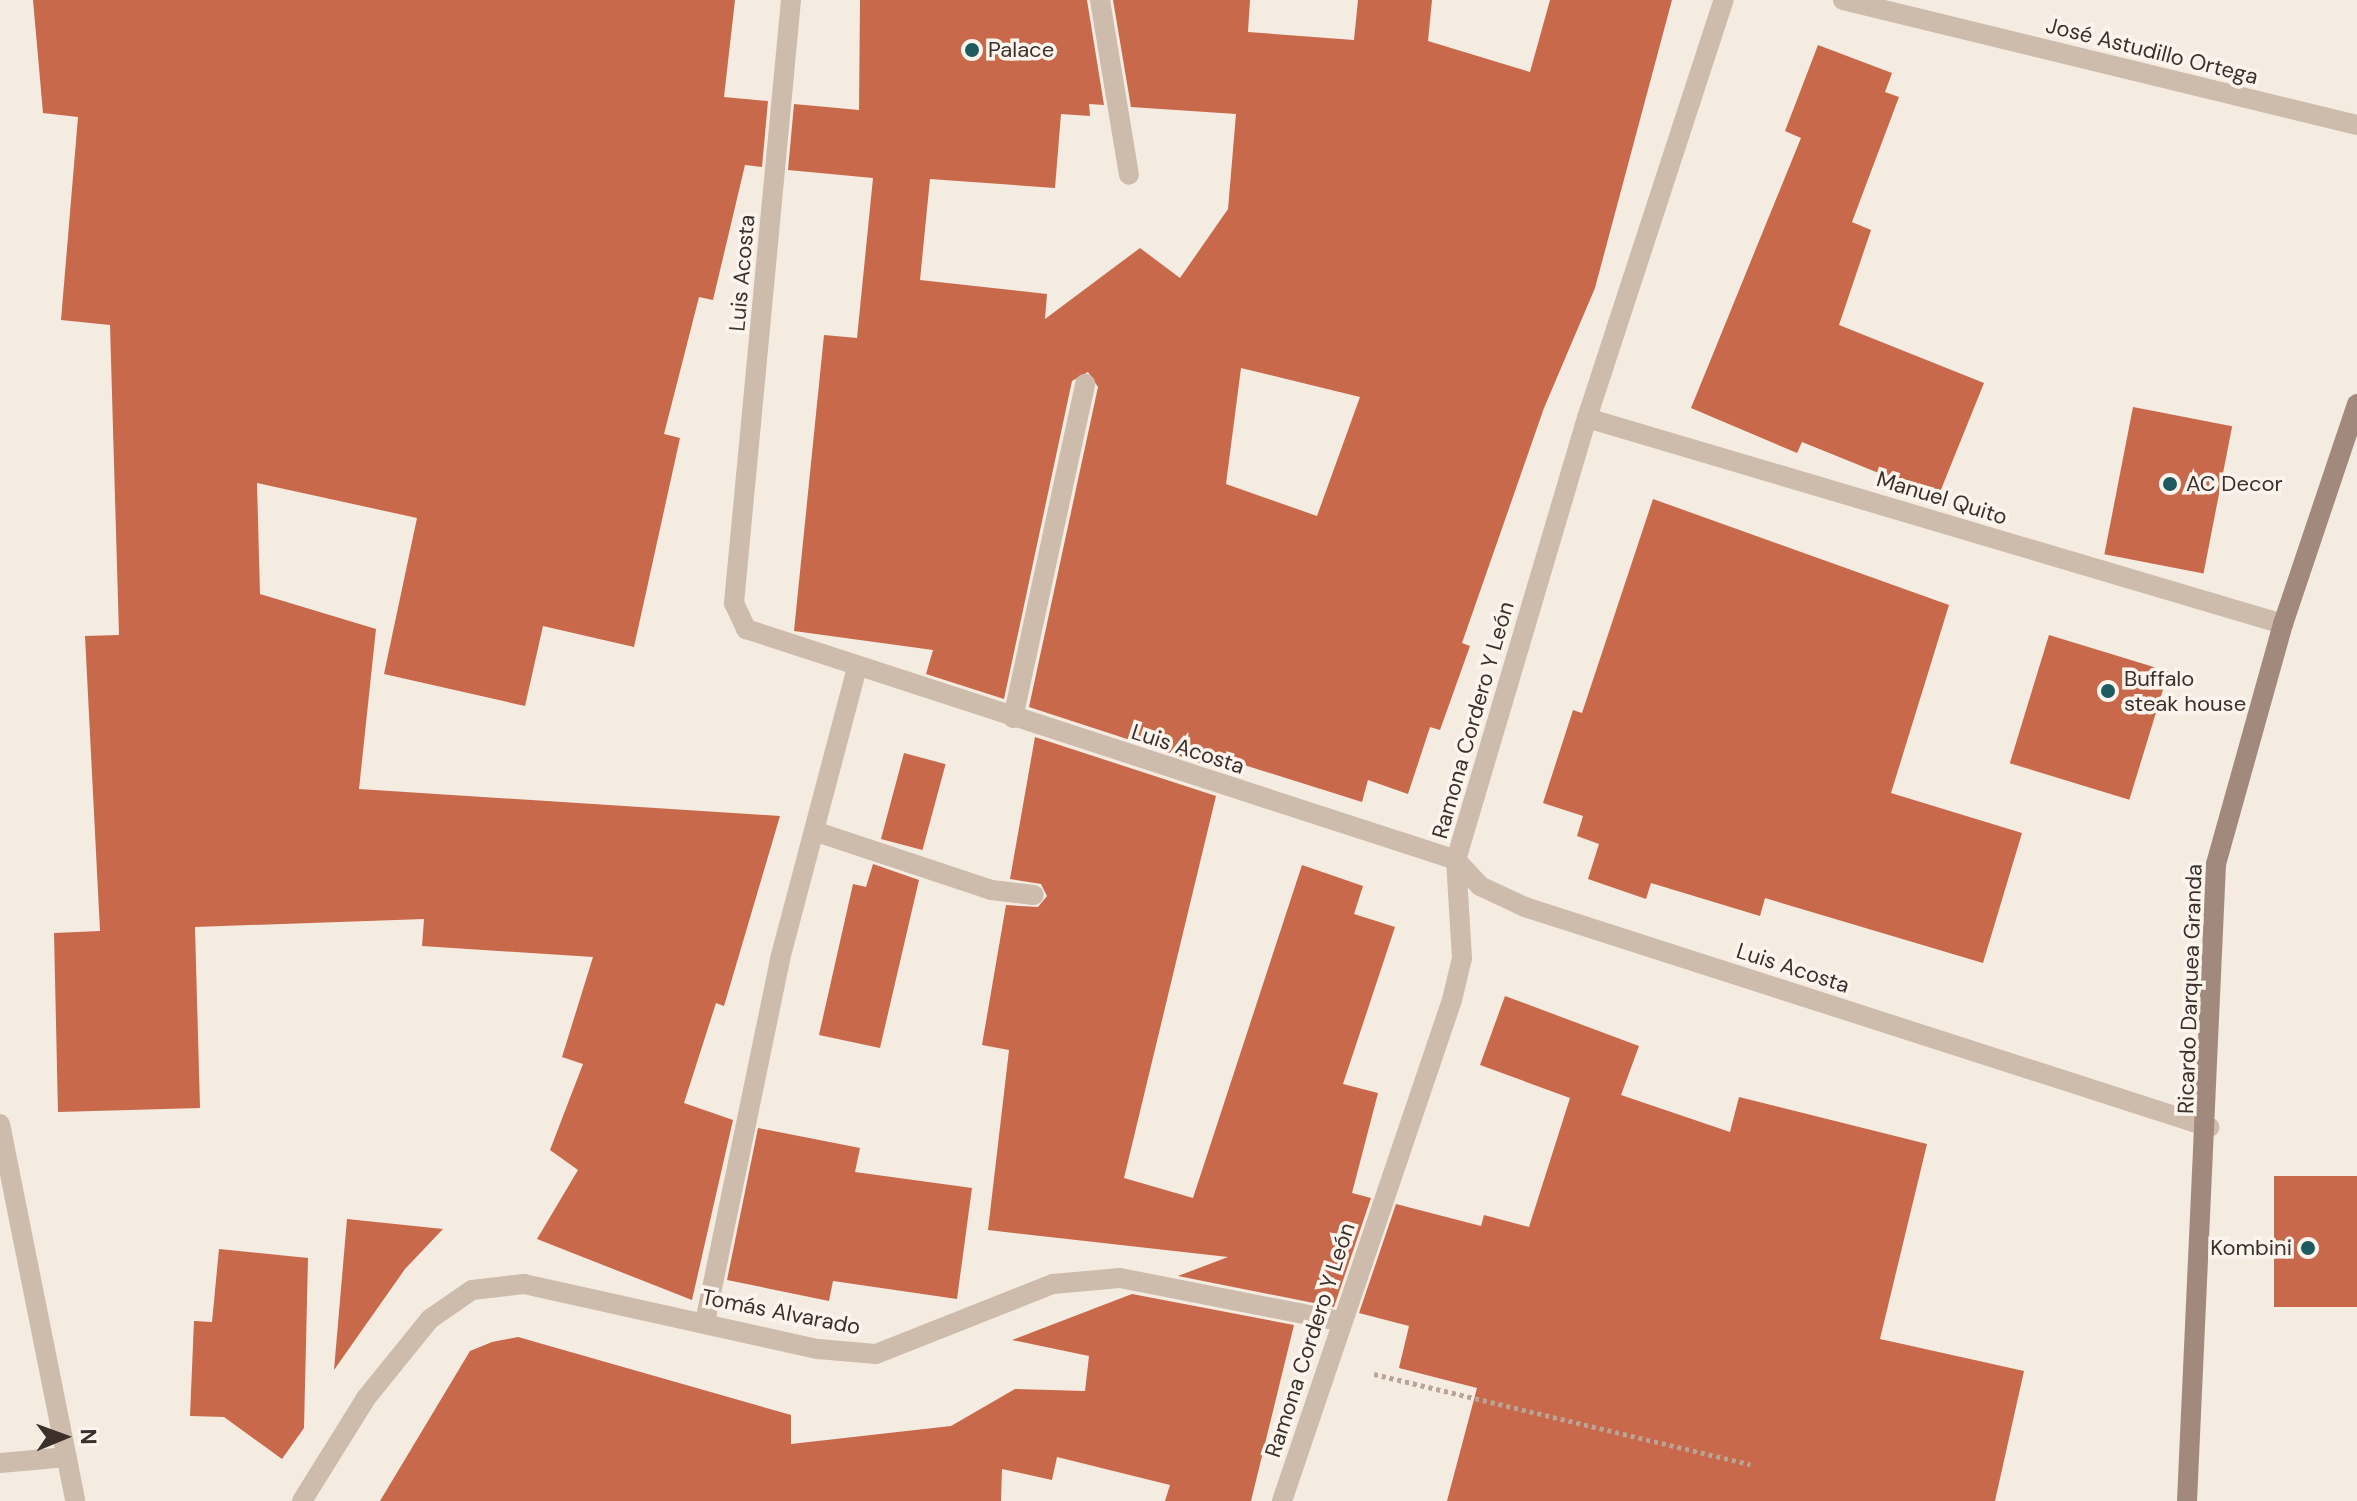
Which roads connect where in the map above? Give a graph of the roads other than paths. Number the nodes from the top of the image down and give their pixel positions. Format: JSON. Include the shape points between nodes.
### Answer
{"nodes":[{"id":1,"x":791,"y":0,"type":"edge"},
{"id":2,"x":1100,"y":0,"type":"edge"},
{"id":3,"x":1724,"y":0,"type":"edge"},
{"id":4,"x":1843,"y":0,"type":"edge"},
{"id":5,"x":2357,"y":125,"type":"edge"},
{"id":6,"x":1129,"y":175,"type":"dead end"},
{"id":7,"x":1085,"y":384,"type":"dead end"},
{"id":8,"x":2357,"y":404,"type":"edge"},
{"id":9,"x":1587,"y":418,"type":"junction"},
{"id":10,"x":2283,"y":624,"type":"junction"},
{"id":11,"x":857,"y":667,"type":"junction"},
{"id":12,"x":1013,"y":718,"type":"junction"},
{"id":13,"x":814,"y":831,"type":"junction"},
{"id":14,"x":1456,"y":860,"type":"junction"},
{"id":15,"x":1034,"y":895,"type":"dead end"},
{"id":16,"x":0,"y":1124,"type":"edge"},
{"id":17,"x":2209,"y":1127,"type":"junction"},
{"id":18,"x":1340,"y":1321,"type":"junction"},
{"id":19,"x":705,"y":1322,"type":"junction"},
{"id":20,"x":67,"y":1457,"type":"junction"},
{"id":21,"x":0,"y":1463,"type":"edge"},
{"id":22,"x":75,"y":1501,"type":"edge"},
{"id":23,"x":302,"y":1501,"type":"edge"},
{"id":24,"x":1282,"y":1501,"type":"edge"},
{"id":25,"x":2187,"y":1501,"type":"edge"}],
"edges":[{"from":1,"to":11,"type":"street","name":"Luis Acosta","via":[[734,603],[746,629],[766,641]]},
{"from":2,"to":6,"type":"street"},
{"from":3,"to":9,"type":"street","name":"Ramona Cordero Y León"},
{"from":4,"to":5,"type":"street","name":"José Astudillo Ortega"},
{"from":7,"to":12,"type":"street"},
{"from":8,"to":10,"type":"main road","name":"Ricardo Darquea Granda"},
{"from":9,"to":10,"type":"street","name":"Manuel Quito"},
{"from":9,"to":14,"type":"street","name":"Ramona Cordero Y León"},
{"from":10,"to":17,"type":"main road","name":"Ricardo Darquea Granda","via":[[2216,864]]},
{"from":11,"to":12,"type":"street","name":"Luis Acosta"},
{"from":11,"to":13,"type":"street"},
{"from":12,"to":14,"type":"street","name":"Luis Acosta"},
{"from":13,"to":15,"type":"street","via":[[991,890]]},
{"from":13,"to":19,"type":"street"},
{"from":14,"to":17,"type":"street","name":"Luis Acosta","via":[[1480,886],[1525,907]]},
{"from":14,"to":18,"type":"street","name":"Ramona Cordero Y León","via":[[1462,958],[1452,1000]]},
{"from":16,"to":20,"type":"street"},
{"from":17,"to":25,"type":"main road","name":"Ricardo Darquea Granda"},
{"from":18,"to":19,"type":"street","name":"Tomás Alvarado","via":[[1120,1278],[1053,1284],[876,1354]]},
{"from":18,"to":24,"type":"street","name":"Ramona Cordero Y León"},
{"from":19,"to":23,"type":"street","name":"Tomás Alvarado","via":[[524,1284],[472,1290],[430,1319],[366,1398]]},
{"from":20,"to":21,"type":"street"},
{"from":20,"to":22,"type":"street"}]}
